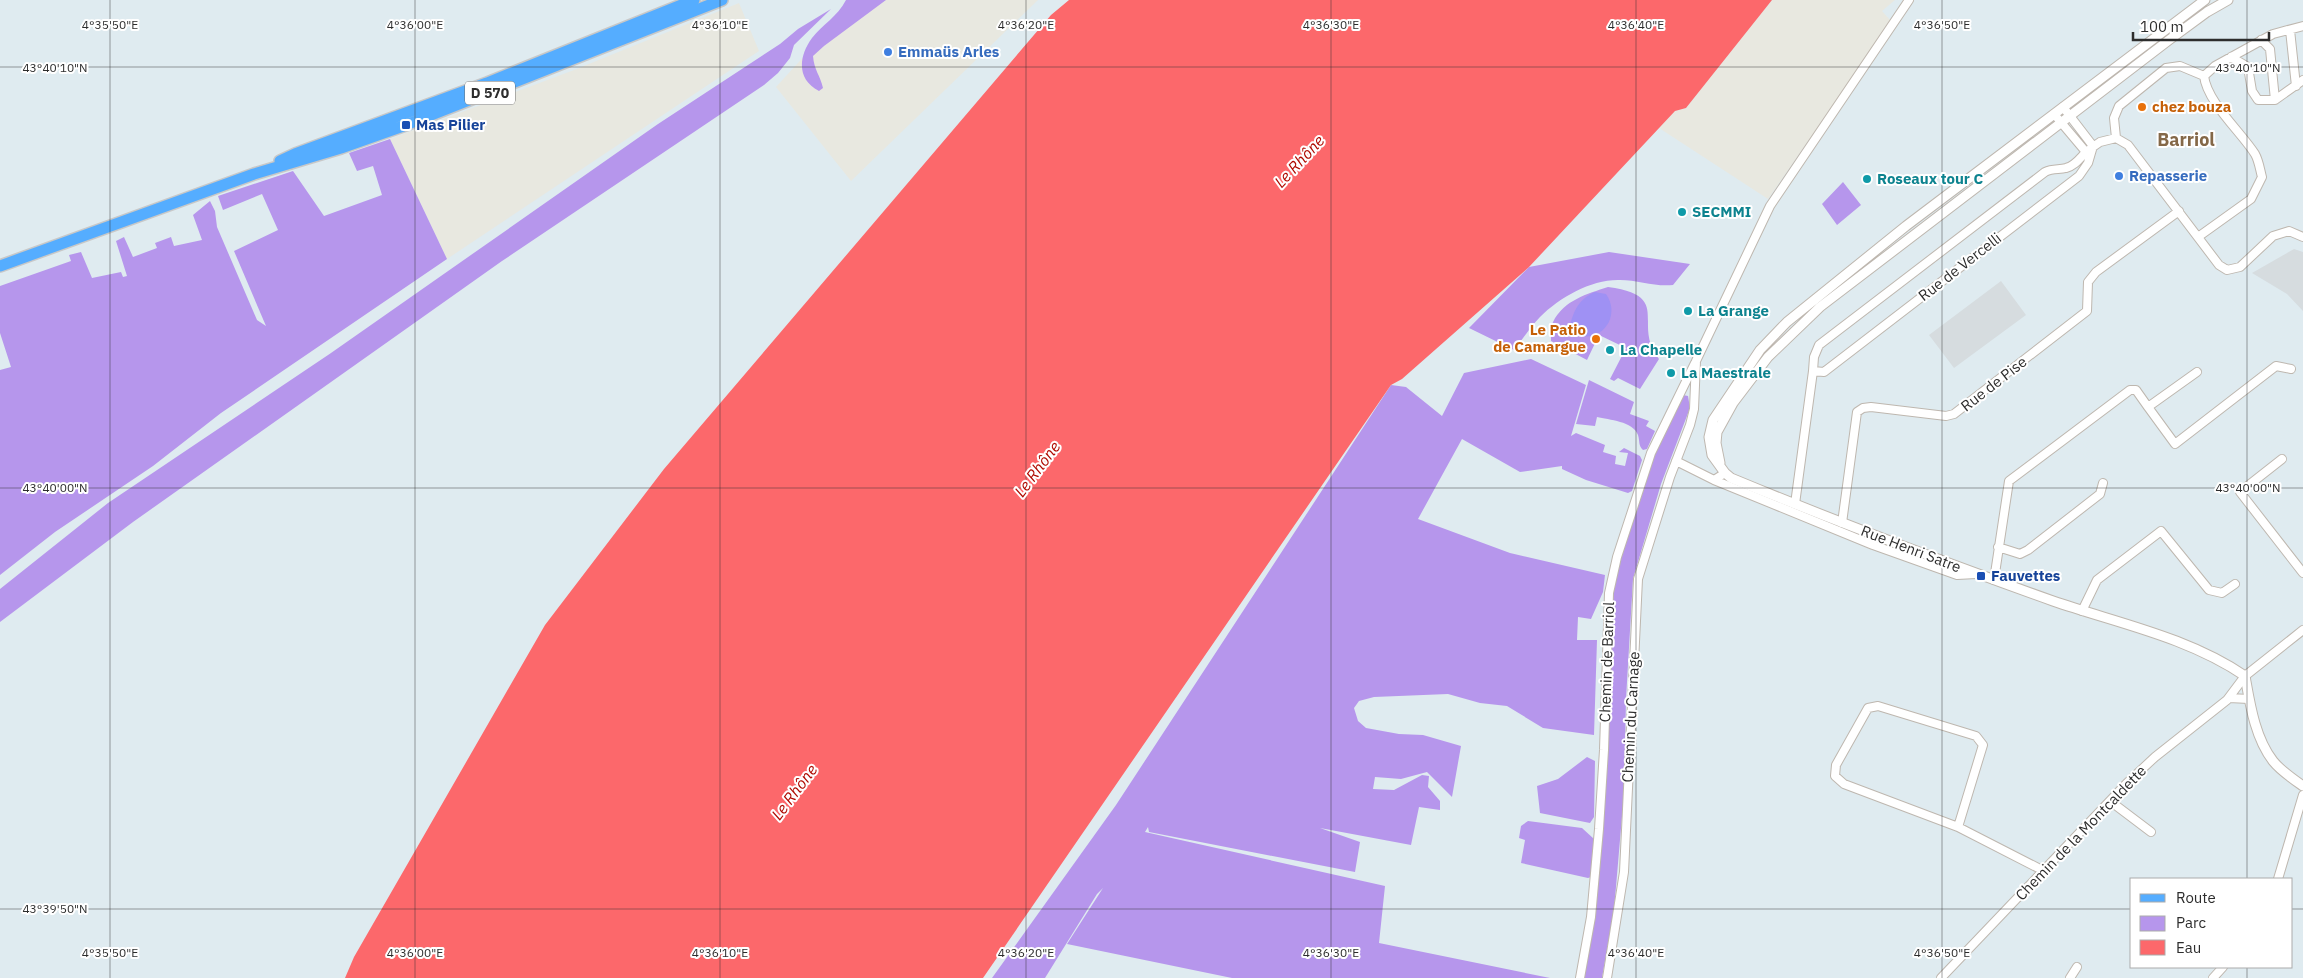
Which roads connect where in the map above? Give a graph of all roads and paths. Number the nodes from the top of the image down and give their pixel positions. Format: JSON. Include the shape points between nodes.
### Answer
{"nodes":[{"id":1,"x":694,"y":0,"type":"edge"},
{"id":2,"x":722,"y":0,"type":"edge"},
{"id":3,"x":1909,"y":0,"type":"edge"},
{"id":4,"x":2205,"y":0,"type":"edge"},
{"id":5,"x":2228,"y":0,"type":"edge"},
{"id":6,"x":2303,"y":26,"type":"edge"},
{"id":7,"x":2290,"y":30,"type":"junction"},
{"id":8,"x":2261,"y":40,"type":"junction"},
{"id":9,"x":2231,"y":57,"type":"junction"},
{"id":10,"x":2204,"y":76,"type":"junction"},
{"id":11,"x":2303,"y":80,"type":"edge"},
{"id":12,"x":2296,"y":86,"type":"junction"},
{"id":13,"x":2275,"y":100,"type":"junction"},
{"id":14,"x":2063,"y":107,"type":"junction"},
{"id":15,"x":2054,"y":114,"type":"junction"},
{"id":16,"x":2070,"y":116,"type":"junction"},
{"id":17,"x":2061,"y":123,"type":"junction"},
{"id":18,"x":2116,"y":138,"type":"junction"},
{"id":19,"x":2094,"y":146,"type":"junction"},
{"id":20,"x":2086,"y":152,"type":"junction"},
{"id":21,"x":254,"y":174,"type":"junction"},
{"id":22,"x":2178,"y":211,"type":"junction"},
{"id":23,"x":2198,"y":237,"type":"junction"},
{"id":24,"x":2303,"y":237,"type":"edge"},
{"id":25,"x":0,"y":266,"type":"edge"},
{"id":26,"x":1696,"y":361,"type":"junction"},
{"id":27,"x":2290,"y":369,"type":"dead end"},
{"id":28,"x":1812,"y":371,"type":"junction"},
{"id":29,"x":2197,"y":372,"type":"dead end"},
{"id":30,"x":1685,"y":384,"type":"junction"},
{"id":31,"x":1686,"y":395,"type":"dead end"},
{"id":32,"x":2148,"y":407,"type":"junction"},
{"id":33,"x":2282,"y":460,"type":"dead end"},
{"id":34,"x":1676,"y":461,"type":"junction"},
{"id":35,"x":1723,"y":470,"type":"junction"},
{"id":36,"x":1714,"y":480,"type":"junction"},
{"id":37,"x":2103,"y":483,"type":"dead end"},
{"id":38,"x":1795,"y":504,"type":"junction"},
{"id":39,"x":1842,"y":523,"type":"junction"},
{"id":40,"x":1998,"y":546,"type":"junction"},
{"id":41,"x":2303,"y":573,"type":"edge"},
{"id":42,"x":1976,"y":574,"type":"junction"},
{"id":43,"x":1994,"y":580,"type":"junction"},
{"id":44,"x":2235,"y":584,"type":"dead end"},
{"id":45,"x":2082,"y":611,"type":"junction"},
{"id":46,"x":2303,"y":630,"type":"edge"},
{"id":47,"x":2245,"y":676,"type":"junction"},
{"id":48,"x":2229,"y":698,"type":"junction"},
{"id":49,"x":2249,"y":699,"type":"junction"},
{"id":50,"x":2303,"y":786,"type":"edge"},
{"id":51,"x":2303,"y":794,"type":"edge"},
{"id":52,"x":2110,"y":801,"type":"junction"},
{"id":53,"x":1958,"y":827,"type":"junction"},
{"id":54,"x":2151,"y":832,"type":"dead end"},
{"id":55,"x":2044,"y":871,"type":"junction"},
{"id":56,"x":2278,"y":878,"type":"edge"},
{"id":57,"x":2076,"y":967,"type":"dead end"},
{"id":58,"x":2222,"y":968,"type":"edge"},
{"id":59,"x":1948,"y":971,"type":"junction"},
{"id":60,"x":1580,"y":978,"type":"edge"},
{"id":61,"x":1607,"y":978,"type":"edge"},
{"id":62,"x":1941,"y":978,"type":"edge"},
{"id":63,"x":1954,"y":978,"type":"edge"},
{"id":64,"x":2070,"y":978,"type":"edge"},
{"id":65,"x":2214,"y":978,"type":"edge"}],
"edges":[{"from":1,"to":21,"type":"main road","number":"D 570","via":[[295,154]]},
{"from":2,"to":21,"type":"main road","number":"D 570","via":[[406,125]]},
{"from":3,"to":26,"type":"street","name":"Chemin de Barriol","via":[[1770,206]]},
{"from":4,"to":14,"type":"street"},
{"from":5,"to":16,"type":"street","via":[[2207,12]]},
{"from":6,"to":7,"type":"street"},
{"from":7,"to":8,"type":"street"},
{"from":7,"to":12,"type":"street"},
{"from":8,"to":9,"type":"street"},
{"from":8,"to":13,"type":"street","via":[[2270,49]]},
{"from":9,"to":10,"type":"street"},
{"from":9,"to":13,"type":"street","via":[[2248,68],[2252,91],[2258,100]]},
{"from":10,"to":18,"type":"street","via":[[2180,66],[2166,68],[2118,106],[2114,118]]},
{"from":10,"to":23,"type":"street","via":[[2215,101],[2257,157],[2262,177],[2251,199]]},
{"from":11,"to":12,"type":"street"},
{"from":12,"to":13,"type":"street"},
{"from":14,"to":15,"type":"street"},
{"from":14,"to":16,"type":"street"},
{"from":15,"to":17,"type":"street"},
{"from":15,"to":35,"type":"street","via":[[1812,300],[1764,344],[1713,420],[1710,448]]},
{"from":16,"to":17,"type":"street"},
{"from":16,"to":19,"type":"street"},
{"from":17,"to":20,"type":"street"},
{"from":17,"to":35,"type":"street","via":[[1820,308],[1773,352],[1733,403],[1721,424],[1716,443]]},
{"from":18,"to":19,"type":"street","name":"Rue de Vercelli"},
{"from":18,"to":22,"type":"street","via":[[2128,146]]},
{"from":19,"to":20,"type":"street","name":"Rue de Vercelli"},
{"from":19,"to":28,"type":"street","name":"Rue de Vercelli","via":[[2079,176],[1824,372]]},
{"from":20,"to":28,"type":"street","name":"Rue de Vercelli","via":[[2065,169],[2045,172],[1819,346]]},
{"from":21,"to":25,"type":"main road","number":"D 570"},
{"from":22,"to":23,"type":"street"},
{"from":22,"to":39,"type":"street","name":"Rue de Pise","via":[[2096,272],[2088,282],[2087,310],[1954,414],[1946,416],[1871,407],[1857,412]]},
{"from":23,"to":24,"type":"street","via":[[2220,265],[2228,270],[2240,267],[2273,236],[2289,231]]},
{"from":26,"to":30,"type":"street","name":"Chemin de Barriol"},
{"from":26,"to":34,"type":"street","name":"Chemin du Carnage","via":[[1694,409]]},
{"from":27,"to":32,"type":"street","via":[[2276,366],[2175,444]]},
{"from":28,"to":38,"type":"street","name":"Rue de Vercelli"},
{"from":29,"to":32,"type":"street"},
{"from":30,"to":31,"type":"street"},
{"from":30,"to":60,"type":"street","name":"Chemin de Barriol","via":[[1651,453],[1616,557],[1609,593],[1599,829],[1591,917]]},
{"from":32,"to":40,"type":"street","via":[[2136,390],[2130,390],[2008,481]]},
{"from":33,"to":41,"type":"street","via":[[2240,492]]},
{"from":34,"to":36,"type":"street"},
{"from":34,"to":61,"type":"street","name":"Chemin du Carnage","via":[[1638,579],[1624,872]]},
{"from":35,"to":36,"type":"street"},
{"from":35,"to":38,"type":"street","name":"Rue Henri Satre","via":[[1731,478]]},
{"from":36,"to":42,"type":"street","via":[[1873,546],[1957,575]]},
{"from":37,"to":40,"type":"street","via":[[2100,494],[2028,550],[2020,554]]},
{"from":38,"to":39,"type":"street","name":"Rue Henri Satre"},
{"from":39,"to":42,"type":"street","name":"Rue Henri Satre"},
{"from":40,"to":43,"type":"street"},
{"from":42,"to":43,"type":"street","name":"Rue Henri Satre"},
{"from":43,"to":45,"type":"street","name":"Rue Henri Satre"},
{"from":44,"to":45,"type":"street","via":[[2222,593],[2209,590],[2161,530],[2097,580]]},
{"from":45,"to":47,"type":"street","name":"Rue Henri Satre","via":[[2183,644],[2228,664]]},
{"from":46,"to":47,"type":"street","name":"Chemin de la Montcaldette"},
{"from":47,"to":48,"type":"street","name":"Chemin de la Montcaldette"},
{"from":47,"to":49,"type":"street"},
{"from":48,"to":49,"type":"street"},
{"from":48,"to":52,"type":"street","name":"Chemin de la Montcaldette","via":[[2155,757]]},
{"from":49,"to":50,"type":"street","via":[[2264,746],[2273,762]]},
{"from":51,"to":56,"type":"street"},
{"from":52,"to":54,"type":"street"},
{"from":52,"to":55,"type":"street","name":"Chemin de la Montcaldette"},
{"from":53,"to":53,"type":"street","via":[[1983,745],[1976,736],[1878,706],[1868,708],[1836,765],[1835,776],[1844,784]]},
{"from":53,"to":55,"type":"street"},
{"from":55,"to":59,"type":"street","name":"Chemin de la Montcaldette"},
{"from":57,"to":64,"type":"street"},
{"from":58,"to":65,"type":"street"},
{"from":59,"to":62,"type":"street","name":"Chemin de la Montcaldette"},
{"from":59,"to":63,"type":"street"}]}
